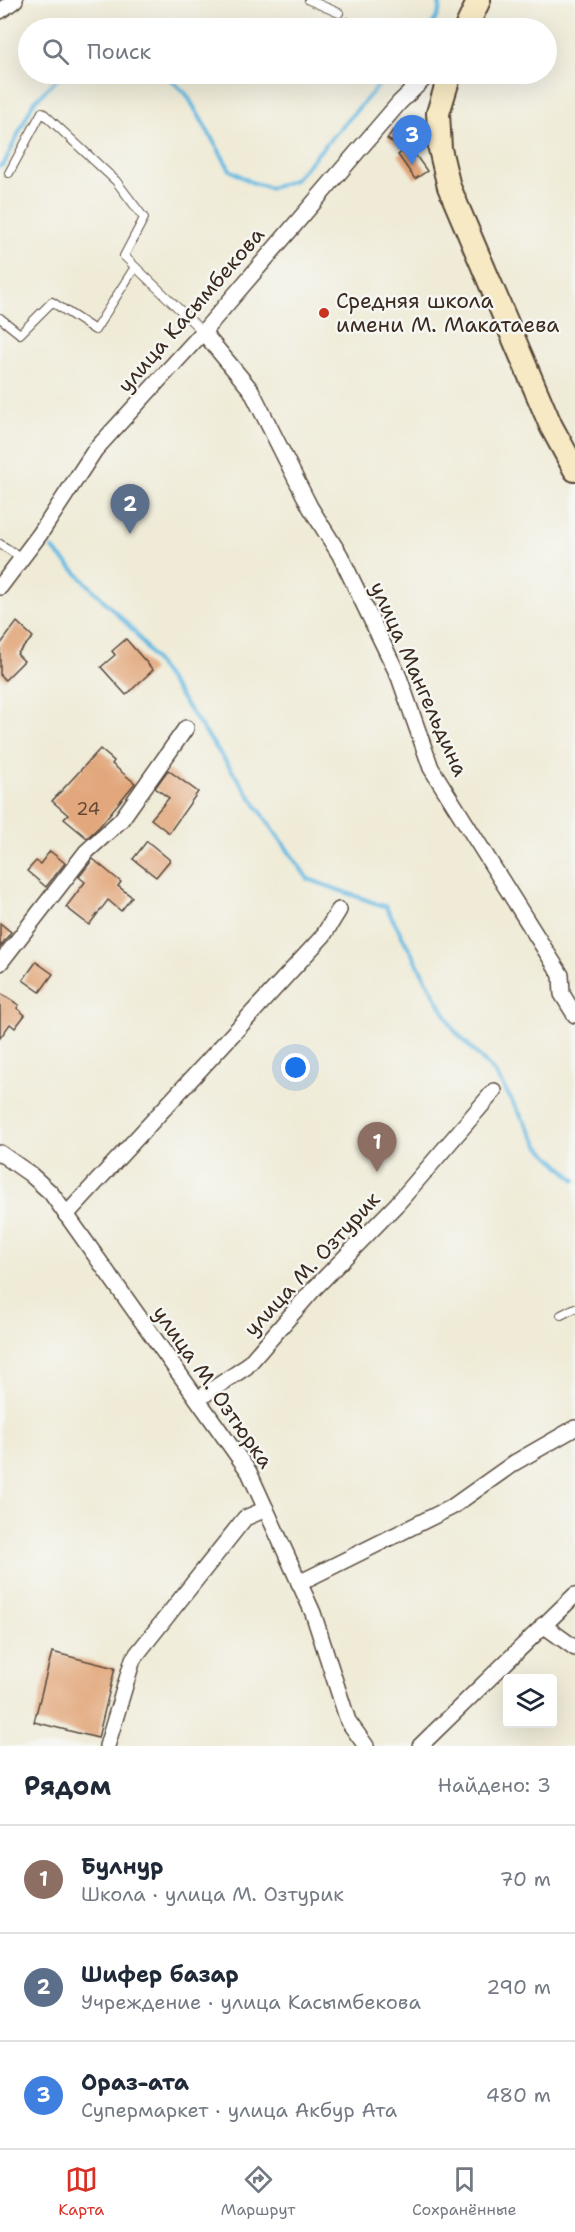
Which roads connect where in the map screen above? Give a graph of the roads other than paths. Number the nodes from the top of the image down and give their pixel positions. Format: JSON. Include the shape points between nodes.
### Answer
{"nodes":[{"id":1,"x":15,"y":0,"type":"edge"},
{"id":2,"x":309,"y":0,"type":"edge"},
{"id":3,"x":479,"y":0,"type":"edge"},
{"id":4,"x":0,"y":11,"type":"edge"},
{"id":5,"x":339,"y":12,"type":"road end"},
{"id":6,"x":471,"y":18,"type":"edge"},
{"id":7,"x":419,"y":84,"type":"edge"},
{"id":8,"x":447,"y":84,"type":"edge"},
{"id":9,"x":9,"y":173,"type":"dead end"},
{"id":10,"x":135,"y":267,"type":"junction"},
{"id":11,"x":0,"y":318,"type":"edge"},
{"id":12,"x":203,"y":332,"type":"junction"},
{"id":13,"x":575,"y":470,"type":"edge"},
{"id":14,"x":0,"y":544,"type":"edge"},
{"id":15,"x":22,"y":558,"type":"junction"},
{"id":16,"x":0,"y":586,"type":"edge"},
{"id":17,"x":186,"y":728,"type":"dead end"},
{"id":18,"x":339,"y":910,"type":"dead end"},
{"id":19,"x":0,"y":963,"type":"edge"},
{"id":20,"x":575,"y":1014,"type":"edge"},
{"id":21,"x":494,"y":1091,"type":"dead end"},
{"id":22,"x":0,"y":1153,"type":"edge"},
{"id":23,"x":66,"y":1215,"type":"junction"},
{"id":24,"x":575,"y":1308,"type":"edge"},
{"id":25,"x":561,"y":1315,"type":"dead end"},
{"id":26,"x":198,"y":1399,"type":"junction"},
{"id":27,"x":575,"y":1428,"type":"edge"},
{"id":28,"x":266,"y":1509,"type":"junction"},
{"id":29,"x":299,"y":1583,"type":"junction"},
{"id":30,"x":575,"y":1594,"type":"edge"},
{"id":31,"x":543,"y":1625,"type":"junction"},
{"id":32,"x":575,"y":1648,"type":"edge"},
{"id":33,"x":107,"y":1746,"type":"edge"},
{"id":34,"x":366,"y":1746,"type":"edge"},
{"id":35,"x":420,"y":1746,"type":"edge"}],
"edges":[{"from":1,"to":4,"type":"street"},
{"from":2,"to":5,"type":"lane"},
{"from":3,"to":6,"type":"main road"},
{"from":7,"to":12,"type":"street","name":"улица Касымбекова"},
{"from":8,"to":13,"type":"main road","via":[[438,113],[448,187],[551,426]]},
{"from":9,"to":10,"type":"lane","via":[[42,112],[116,182],[144,218],[124,256]]},
{"from":10,"to":11,"type":"lane","via":[[94,330],[52,302],[20,334]]},
{"from":10,"to":12,"type":"lane"},
{"from":12,"to":15,"type":"street","name":"улица Касымбекова","via":[[95,450]]},
{"from":12,"to":20,"type":"street","name":"улица Мангельдина","via":[[251,390],[310,507],[340,555],[399,677],[431,768],[561,975],[562,994]]},
{"from":14,"to":15,"type":"lane"},
{"from":15,"to":16,"type":"street","name":"улица Касымбекова"},
{"from":17,"to":19,"type":"street","via":[[121,820],[86,852]]},
{"from":18,"to":23,"type":"street","via":[[323,936]]},
{"from":21,"to":26,"type":"street","name":"улица М. Озтурик","via":[[397,1204],[312,1291],[246,1367]]},
{"from":22,"to":23,"type":"street","name":"улица М. Озтюрка","via":[[44,1187]]},
{"from":23,"to":26,"type":"street","name":"улица М. Озтюрка"},
{"from":24,"to":25,"type":"lane"},
{"from":26,"to":28,"type":"street","name":"улица М. Озтюрка","via":[[249,1472]]},
{"from":27,"to":29,"type":"street","via":[[514,1463],[452,1507]]},
{"from":28,"to":29,"type":"street","name":"улица М. Озтюрка"},
{"from":28,"to":33,"type":"street","via":[[245,1518],[133,1659]]},
{"from":29,"to":34,"type":"street","name":"улица М. Озтюрка","via":[[313,1613],[348,1721]]},
{"from":30,"to":31,"type":"street"},
{"from":31,"to":32,"type":"street"},
{"from":31,"to":35,"type":"street"}]}
